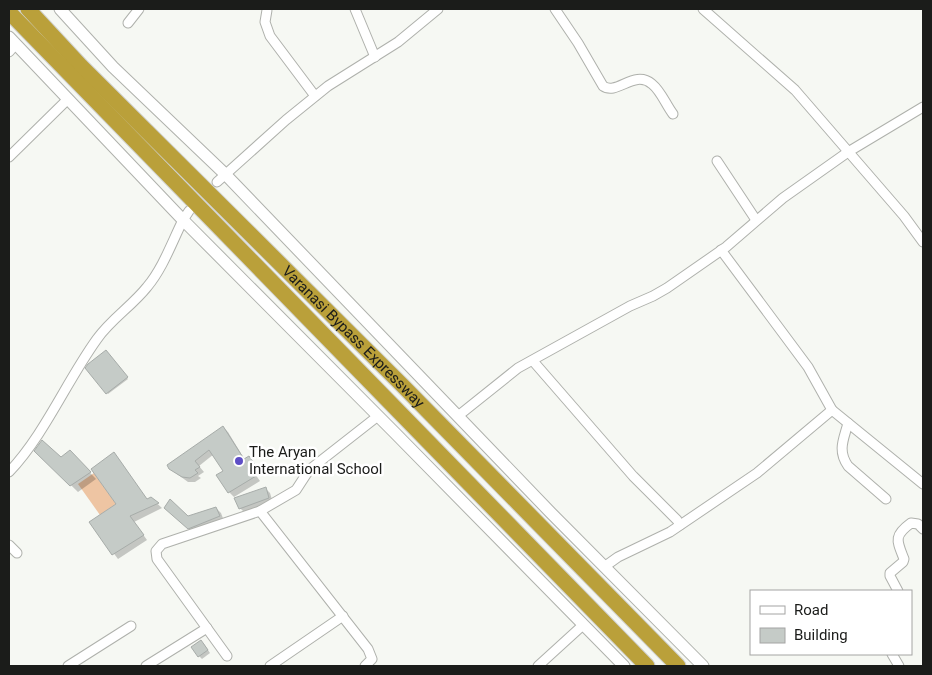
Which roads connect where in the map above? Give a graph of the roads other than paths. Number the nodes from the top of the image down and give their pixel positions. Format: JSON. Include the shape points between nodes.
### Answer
{"nodes":[{"id":1,"x":28,"y":9,"type":"edge"},
{"id":2,"x":61,"y":9,"type":"edge"},
{"id":3,"x":139,"y":9,"type":"edge"},
{"id":4,"x":355,"y":9,"type":"edge"},
{"id":5,"x":438,"y":9,"type":"edge"},
{"id":6,"x":555,"y":9,"type":"edge"},
{"id":7,"x":703,"y":9,"type":"edge"},
{"id":8,"x":267,"y":10,"type":"dead end"},
{"id":9,"x":9,"y":12,"type":"edge"},
{"id":10,"x":128,"y":23,"type":"dead end"},
{"id":11,"x":11,"y":45,"type":"edge"},
{"id":12,"x":375,"y":57,"type":"junction"},
{"id":13,"x":315,"y":96,"type":"junction"},
{"id":14,"x":68,"y":99,"type":"junction"},
{"id":15,"x":923,"y":107,"type":"edge"},
{"id":16,"x":673,"y":114,"type":"dead end"},
{"id":17,"x":848,"y":152,"type":"junction"},
{"id":18,"x":9,"y":157,"type":"edge"},
{"id":19,"x":716,"y":161,"type":"dead end"},
{"id":20,"x":222,"y":178,"type":"junction"},
{"id":21,"x":186,"y":216,"type":"junction"},
{"id":22,"x":756,"y":220,"type":"junction"},
{"id":23,"x":923,"y":242,"type":"edge"},
{"id":24,"x":721,"y":250,"type":"junction"},
{"id":25,"x":533,"y":361,"type":"junction"},
{"id":26,"x":832,"y":410,"type":"junction"},
{"id":27,"x":378,"y":416,"type":"junction"},
{"id":28,"x":458,"y":416,"type":"junction"},
{"id":29,"x":848,"y":423,"type":"junction"},
{"id":30,"x":9,"y":472,"type":"edge"},
{"id":31,"x":923,"y":484,"type":"edge"},
{"id":32,"x":886,"y":499,"type":"dead end"},
{"id":33,"x":260,"y":512,"type":"junction"},
{"id":34,"x":680,"y":525,"type":"junction"},
{"id":35,"x":923,"y":529,"type":"edge"},
{"id":36,"x":9,"y":545,"type":"edge"},
{"id":37,"x":17,"y":553,"type":"dead end"},
{"id":38,"x":604,"y":567,"type":"junction"},
{"id":39,"x":897,"y":590,"type":"edge"},
{"id":40,"x":343,"y":616,"type":"junction"},
{"id":41,"x":583,"y":625,"type":"junction"},
{"id":42,"x":132,"y":626,"type":"dead end"},
{"id":43,"x":207,"y":628,"type":"junction"},
{"id":44,"x":893,"y":655,"type":"edge"},
{"id":45,"x":228,"y":656,"type":"dead end"},
{"id":46,"x":68,"y":666,"type":"edge"},
{"id":47,"x":146,"y":666,"type":"edge"},
{"id":48,"x":270,"y":666,"type":"edge"},
{"id":49,"x":365,"y":666,"type":"edge"},
{"id":50,"x":538,"y":666,"type":"edge"},
{"id":51,"x":624,"y":666,"type":"edge"},
{"id":52,"x":646,"y":666,"type":"edge"},
{"id":53,"x":678,"y":666,"type":"edge"},
{"id":54,"x":703,"y":666,"type":"edge"},
{"id":55,"x":899,"y":666,"type":"edge"}],
"edges":[{"from":1,"to":53,"type":"highway","name":"Varanasi Bypass Expressway"},
{"from":2,"to":20,"type":"street"},
{"from":3,"to":10,"type":"street"},
{"from":4,"to":12,"type":"street"},
{"from":5,"to":12,"type":"street"},
{"from":6,"to":16,"type":"street","via":[[603,86],[610,89],[639,78],[646,80]]},
{"from":7,"to":17,"type":"street","via":[[795,90]]},
{"from":8,"to":13,"type":"street","via":[[265,22],[270,36]]},
{"from":9,"to":52,"type":"highway","name":"Varanasi Bypass Expressway"},
{"from":11,"to":14,"type":"street"},
{"from":12,"to":13,"type":"street"},
{"from":13,"to":20,"type":"street"},
{"from":14,"to":18,"type":"street"},
{"from":14,"to":21,"type":"street"},
{"from":15,"to":17,"type":"street"},
{"from":17,"to":22,"type":"street"},
{"from":17,"to":23,"type":"street"},
{"from":19,"to":22,"type":"street"},
{"from":20,"to":28,"type":"street","via":[[342,294]]},
{"from":21,"to":27,"type":"street"},
{"from":21,"to":30,"type":"street","via":[[154,277],[97,339],[26,453]]},
{"from":22,"to":24,"type":"street"},
{"from":24,"to":25,"type":"street","via":[[653,296]]},
{"from":24,"to":26,"type":"street","via":[[808,367]]},
{"from":25,"to":28,"type":"street","via":[[518,368]]},
{"from":25,"to":34,"type":"street"},
{"from":26,"to":29,"type":"street"},
{"from":26,"to":34,"type":"street","via":[[757,473]]},
{"from":27,"to":33,"type":"street","via":[[309,470],[296,490]]},
{"from":27,"to":41,"type":"street"},
{"from":28,"to":38,"type":"street"},
{"from":29,"to":31,"type":"street"},
{"from":29,"to":32,"type":"street","via":[[842,446],[844,460]]},
{"from":33,"to":40,"type":"street"},
{"from":33,"to":43,"type":"street","via":[[162,544],[156,551],[156,559]]},
{"from":34,"to":38,"type":"street","via":[[618,556]]},
{"from":35,"to":39,"type":"street","via":[[911,523],[898,539],[904,558],[890,573]]},
{"from":36,"to":37,"type":"street"},
{"from":38,"to":54,"type":"street"},
{"from":40,"to":48,"type":"street"},
{"from":40,"to":49,"type":"street","via":[[372,656]]},
{"from":41,"to":50,"type":"street"},
{"from":41,"to":51,"type":"street"},
{"from":42,"to":46,"type":"street"},
{"from":43,"to":45,"type":"street"},
{"from":43,"to":47,"type":"street"},
{"from":44,"to":55,"type":"street"}]}
